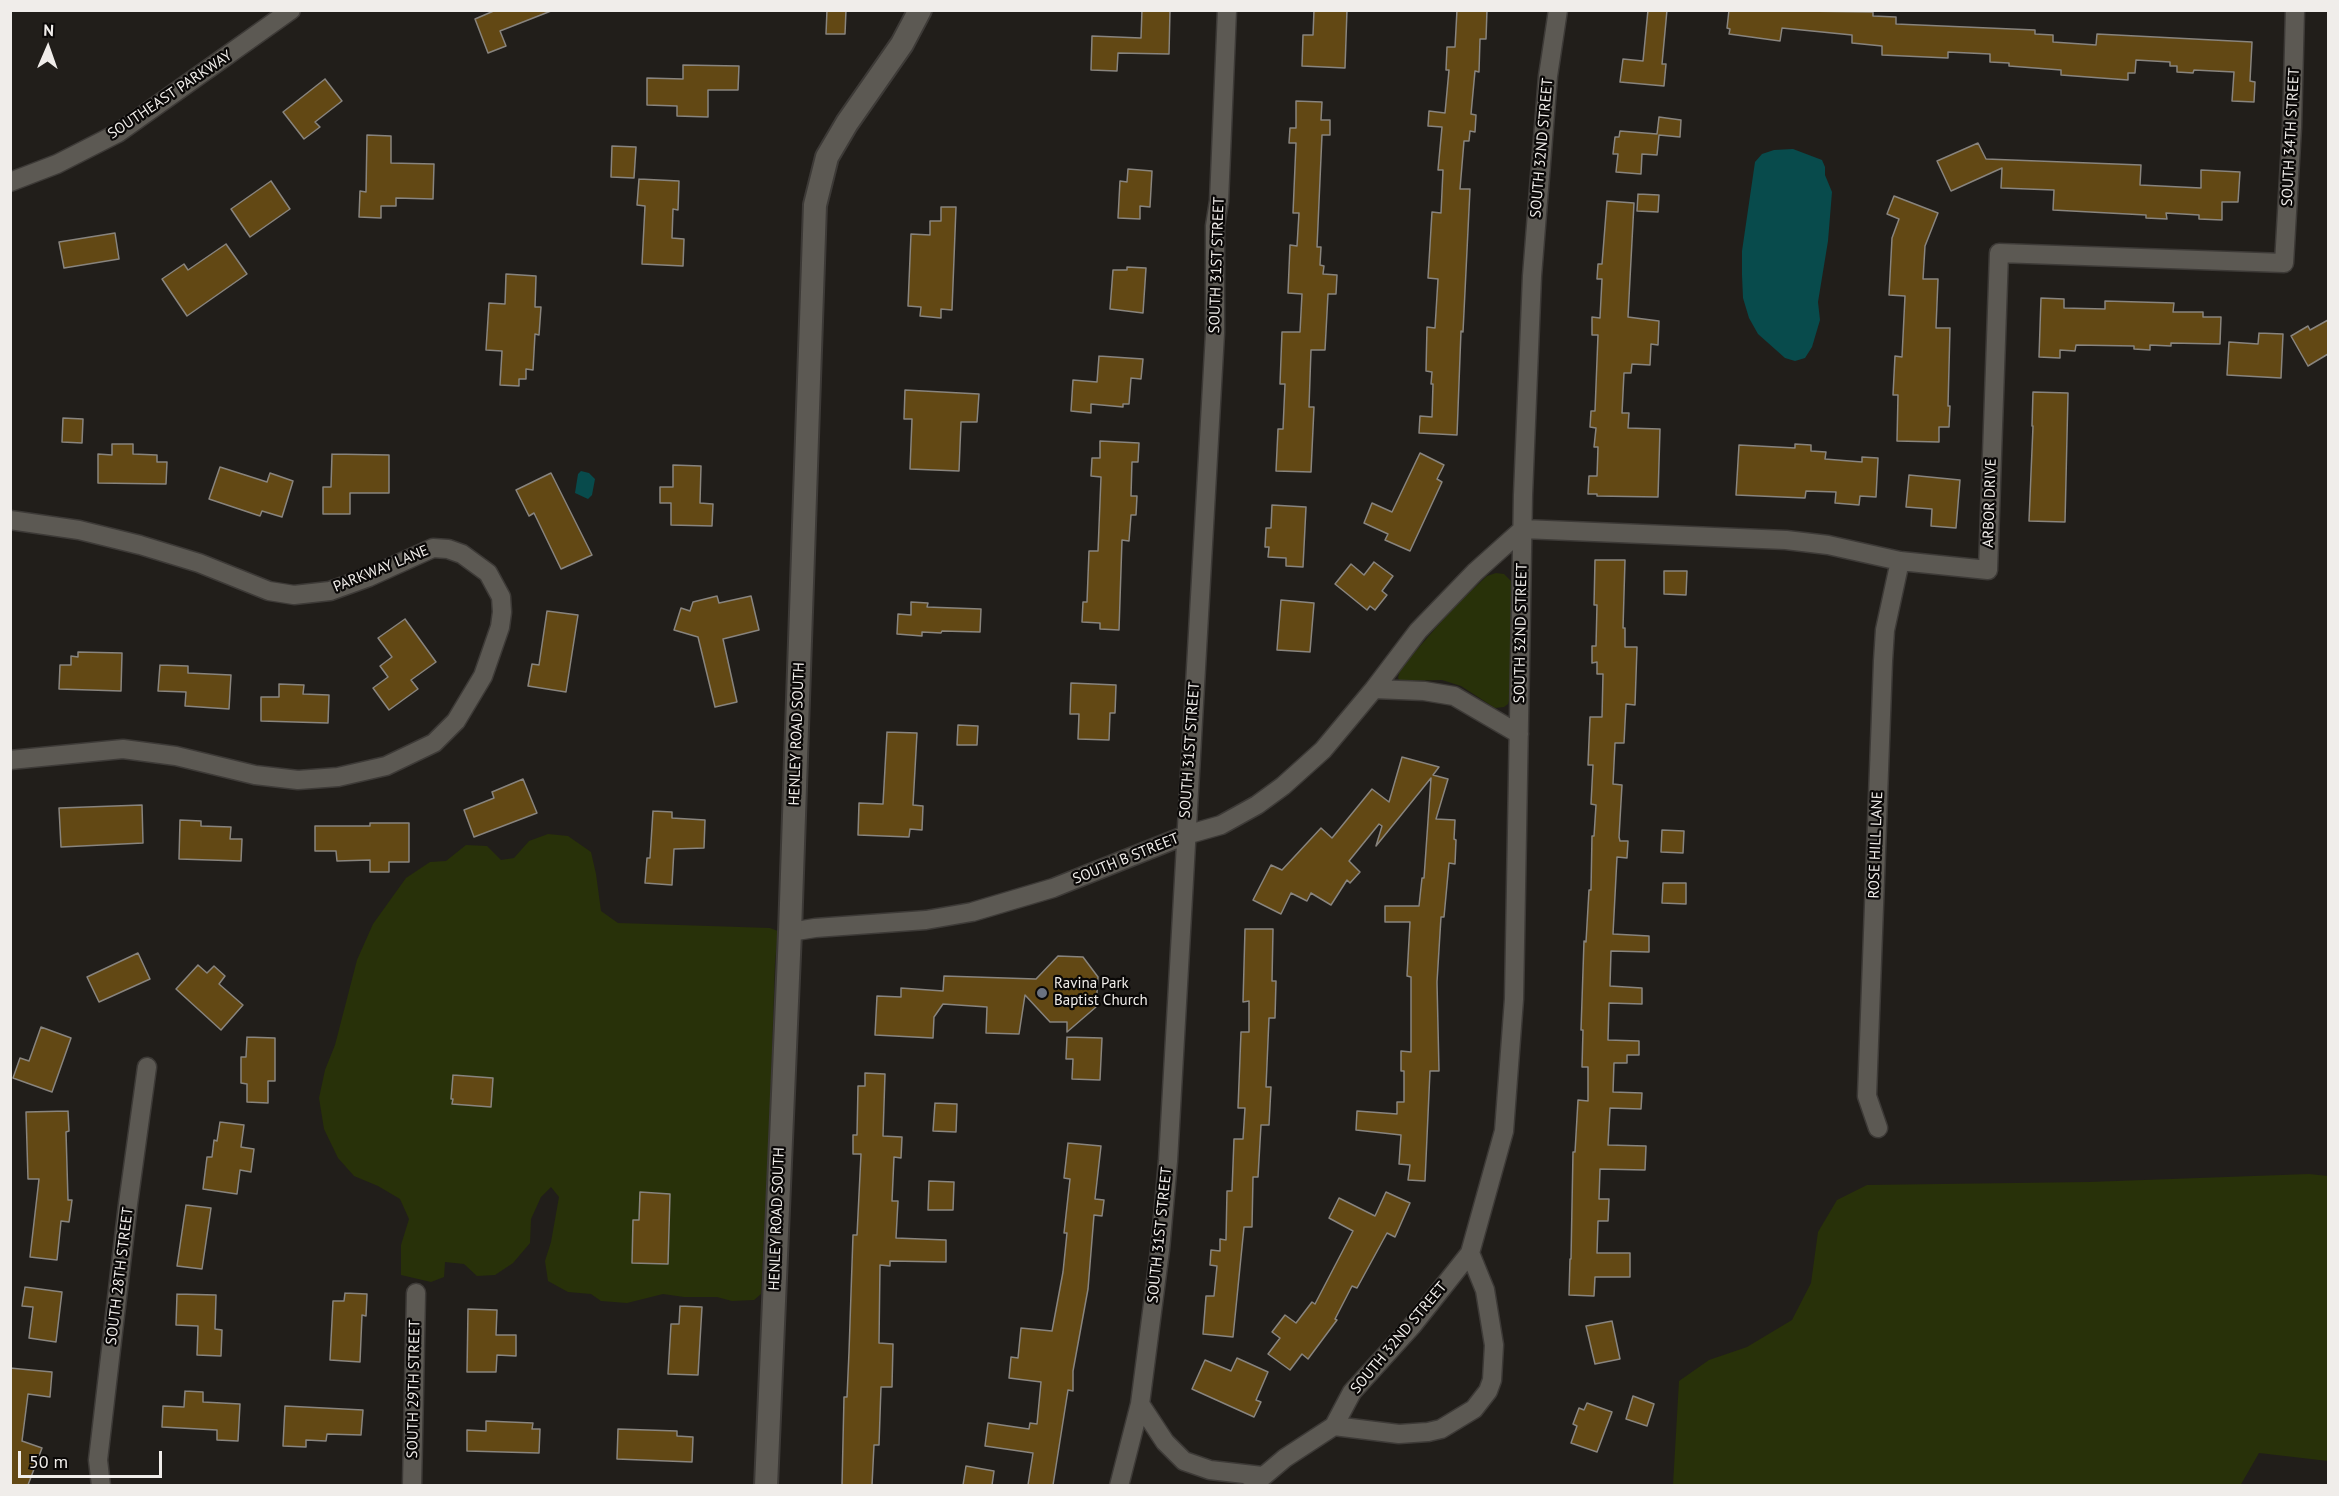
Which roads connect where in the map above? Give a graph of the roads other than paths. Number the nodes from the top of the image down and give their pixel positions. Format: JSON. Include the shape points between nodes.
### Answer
{"nodes":[{"id":1,"x":291,"y":10,"type":"edge"},
{"id":2,"x":920,"y":10,"type":"edge"},
{"id":3,"x":1227,"y":10,"type":"edge"},
{"id":4,"x":1558,"y":10,"type":"edge"},
{"id":5,"x":2295,"y":10,"type":"edge"},
{"id":6,"x":10,"y":182,"type":"edge"},
{"id":7,"x":2284,"y":263,"type":"joint"},
{"id":8,"x":10,"y":520,"type":"edge"},
{"id":9,"x":1523,"y":529,"type":"junction"},
{"id":10,"x":1900,"y":561,"type":"junction"},
{"id":11,"x":1374,"y":689,"type":"junction"},
{"id":12,"x":1519,"y":734,"type":"junction"},
{"id":13,"x":10,"y":760,"type":"edge"},
{"id":14,"x":1186,"y":835,"type":"junction"},
{"id":15,"x":790,"y":932,"type":"junction"},
{"id":16,"x":147,"y":1067,"type":"dead end"},
{"id":17,"x":1878,"y":1128,"type":"dead end"},
{"id":18,"x":1470,"y":1253,"type":"junction"},
{"id":19,"x":416,"y":1293,"type":"dead end"},
{"id":20,"x":1140,"y":1404,"type":"junction"},
{"id":21,"x":1334,"y":1426,"type":"junction"},
{"id":22,"x":1257,"y":1481,"type":"edge"},
{"id":23,"x":101,"y":1485,"type":"edge"},
{"id":24,"x":412,"y":1485,"type":"edge"},
{"id":25,"x":766,"y":1485,"type":"edge"},
{"id":26,"x":1119,"y":1485,"type":"edge"}],
"edges":[{"from":1,"to":6,"type":"street","name":"SOUTHEAST PARKWAY","via":[[118,132],[57,164]]},
{"from":2,"to":15,"type":"street","name":"HENLEY ROAD SOUTH","via":[[827,157],[816,205]]},
{"from":3,"to":14,"type":"street","name":"SOUTH 31ST STREET","via":[[1215,226],[1215,333]]},
{"from":4,"to":9,"type":"street","name":"SOUTH 32ND STREET","via":[[1548,76],[1532,276]]},
{"from":5,"to":7,"type":"street","name":"SOUTH 34TH STREET"},
{"from":7,"to":10,"type":"street","name":"ARBOR DRIVE","via":[[2000,253],[1988,570]]},
{"from":8,"to":13,"type":"street","name":"PARKWAY LANE","via":[[79,530],[140,545],[269,591],[294,595],[330,591],[433,548],[448,549],[488,573],[501,597],[502,612],[483,676],[456,721],[434,743],[386,766],[338,777],[298,780],[123,749]]},
{"from":9,"to":10,"type":"street","name":"ARBOR DRIVE","via":[[1786,540]]},
{"from":9,"to":11,"type":"street","name":"SOUTH B STREET","via":[[1418,631]]},
{"from":9,"to":12,"type":"street","name":"SOUTH 32ND STREET"},
{"from":10,"to":17,"type":"street","name":"ROSE HILL LANE","via":[[1882,661],[1867,1096]]},
{"from":11,"to":12,"type":"street","via":[[1454,696]]},
{"from":11,"to":14,"type":"street","name":"SOUTH B STREET","via":[[1323,750],[1283,786],[1221,825]]},
{"from":12,"to":18,"type":"street","name":"SOUTH 32ND STREET","via":[[1509,1092],[1504,1131]]},
{"from":14,"to":15,"type":"street","name":"SOUTH B STREET","via":[[1053,888],[972,912]]},
{"from":14,"to":20,"type":"street","name":"SOUTH 31ST STREET","via":[[1168,1161]]},
{"from":15,"to":25,"type":"street","name":"HENLEY ROAD SOUTH"},
{"from":16,"to":23,"type":"street","name":"SOUTH 28TH STREET","via":[[98,1460]]},
{"from":18,"to":21,"type":"street","name":"SOUTH 32ND STREET","via":[[1412,1326],[1352,1392]]},
{"from":18,"to":21,"type":"street","via":[[1485,1290],[1494,1345],[1492,1380],[1474,1409],[1441,1429],[1428,1432],[1398,1434]]},
{"from":19,"to":24,"type":"street","name":"SOUTH 29TH STREET"},
{"from":20,"to":22,"type":"street","via":[[1165,1442],[1184,1461]]},
{"from":20,"to":26,"type":"street","name":"SOUTH 31ST STREET"},
{"from":21,"to":22,"type":"street","name":"SOUTH 32ND STREET"}]}
